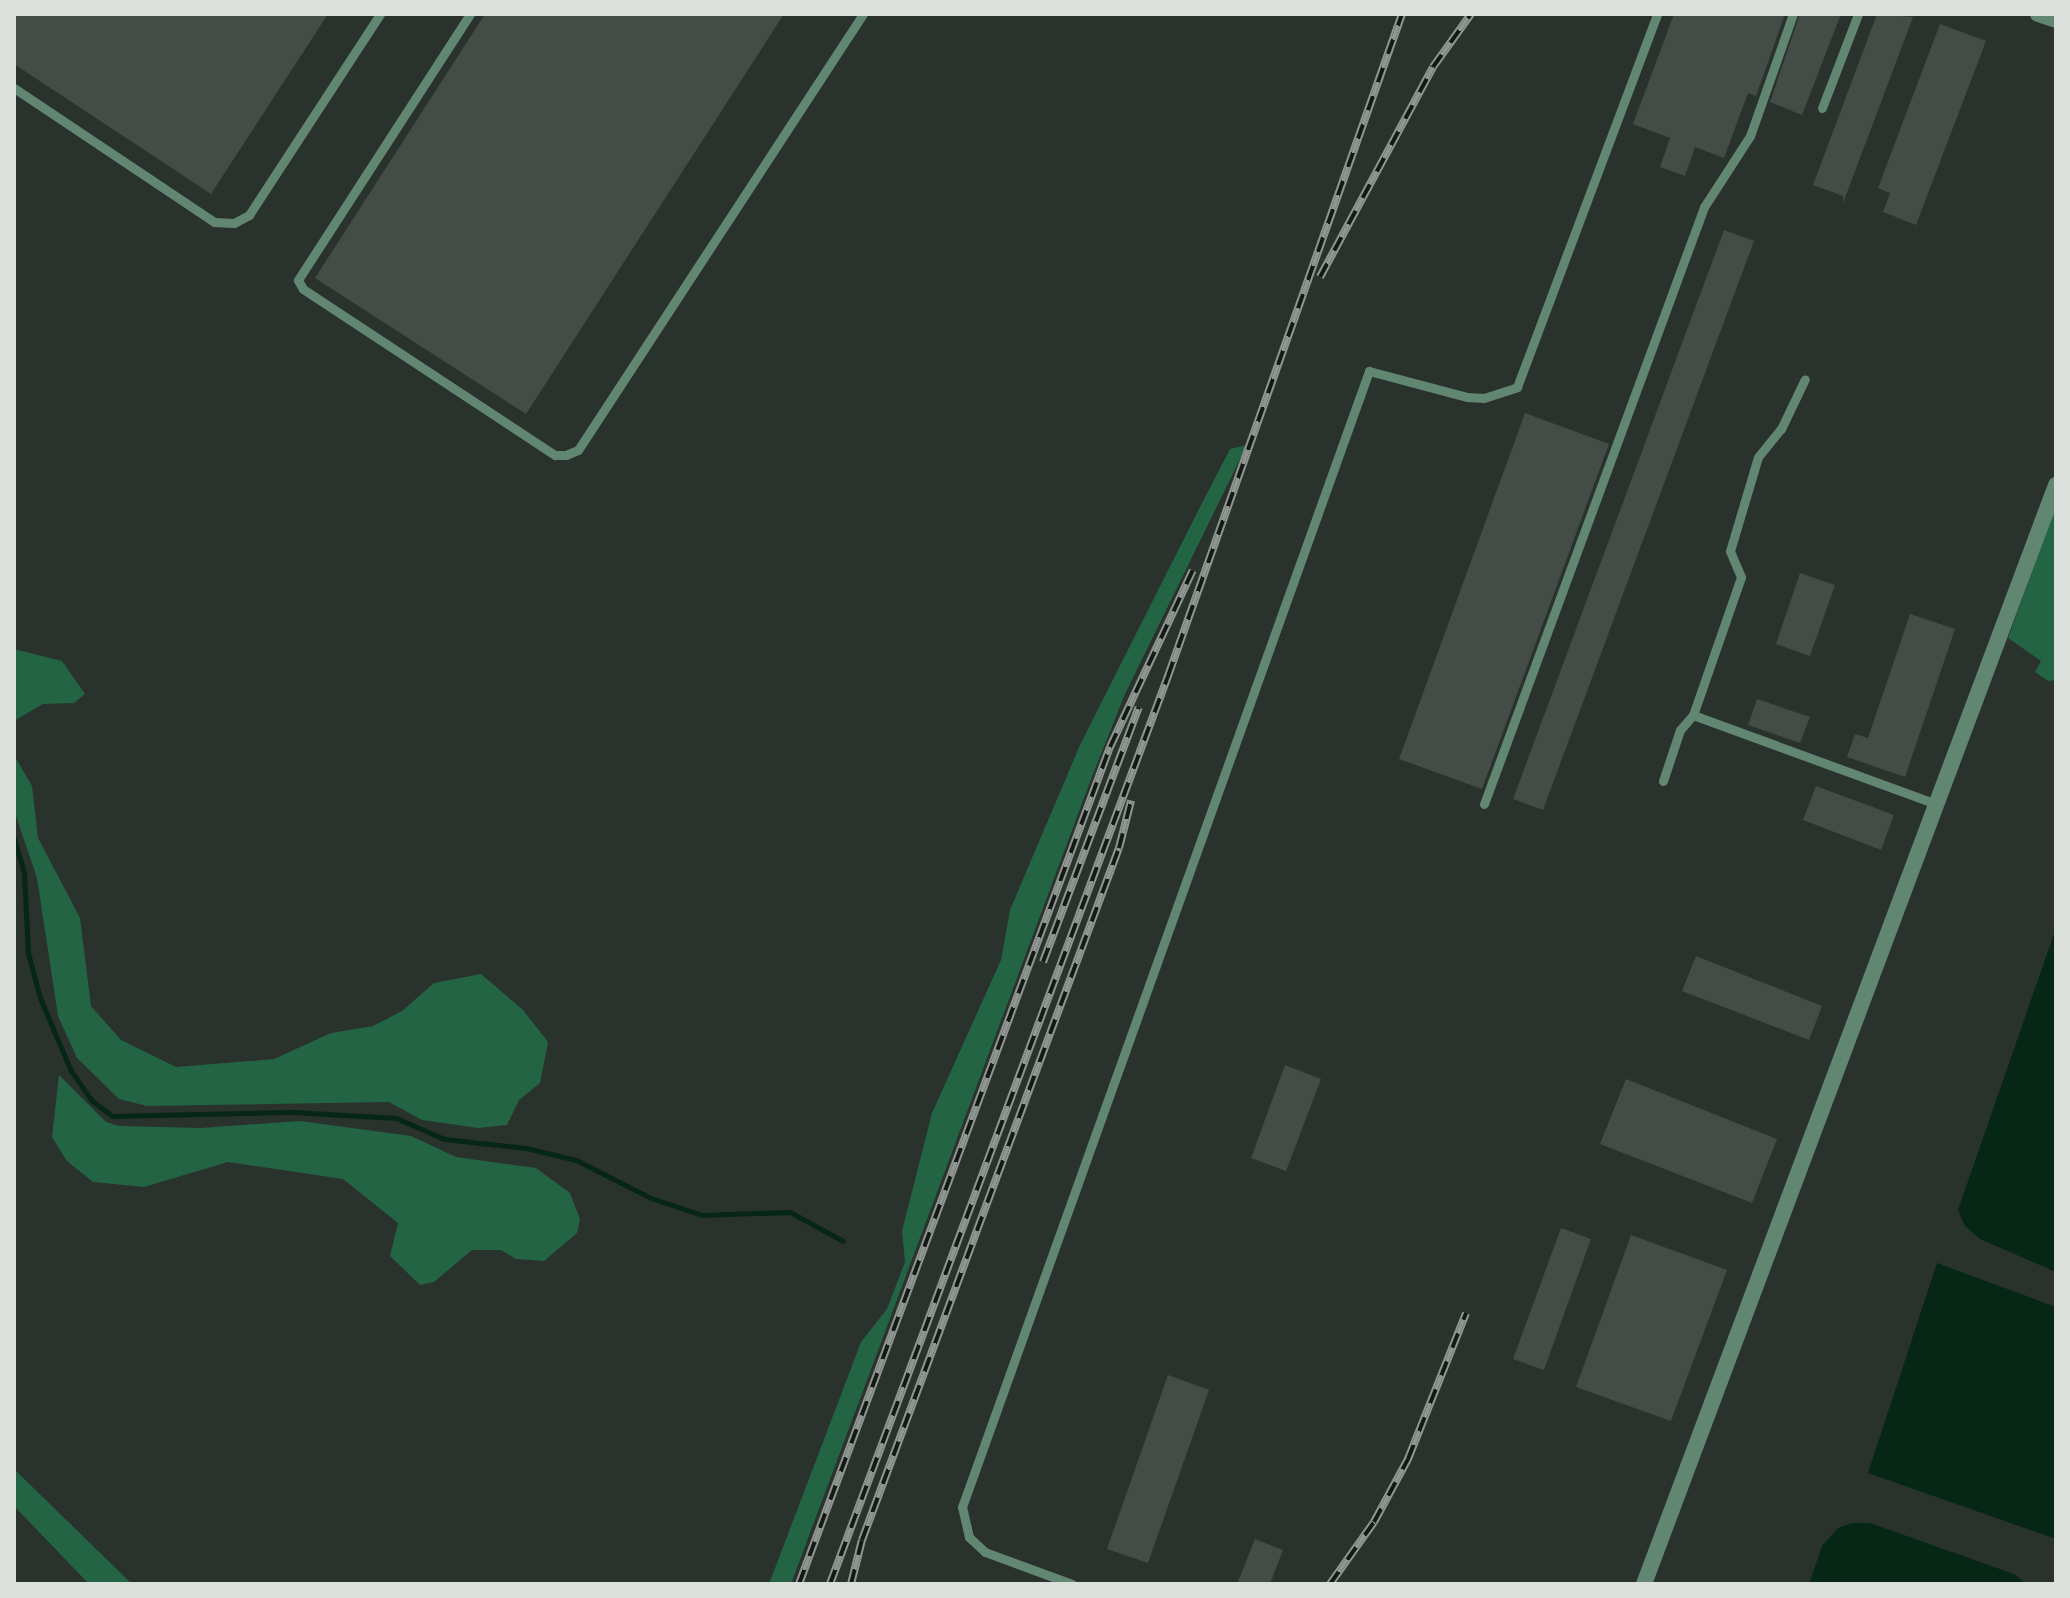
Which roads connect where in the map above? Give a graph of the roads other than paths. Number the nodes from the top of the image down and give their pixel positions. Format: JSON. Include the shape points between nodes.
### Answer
{"nodes":[{"id":1,"x":380,"y":14,"type":"edge"},
{"id":2,"x":470,"y":14,"type":"edge"},
{"id":3,"x":863,"y":14,"type":"edge"},
{"id":4,"x":1657,"y":14,"type":"edge"},
{"id":5,"x":1793,"y":14,"type":"edge"},
{"id":6,"x":1858,"y":14,"type":"edge"},
{"id":7,"x":2038,"y":14,"type":"edge"},
{"id":8,"x":2056,"y":20,"type":"edge"},
{"id":9,"x":14,"y":88,"type":"edge"},
{"id":10,"x":1822,"y":108,"type":"dead end"},
{"id":11,"x":1805,"y":379,"type":"dead end"},
{"id":12,"x":2056,"y":485,"type":"edge"},
{"id":13,"x":1693,"y":715,"type":"junction"},
{"id":14,"x":1663,"y":781,"type":"dead end"},
{"id":15,"x":1484,"y":804,"type":"dead end"},
{"id":16,"x":1936,"y":804,"type":"junction"},
{"id":17,"x":1072,"y":1584,"type":"edge"},
{"id":18,"x":1644,"y":1584,"type":"edge"}],
"edges":[{"from":1,"to":9,"type":"lane","via":[[249,215],[234,223],[214,222]]},
{"from":2,"to":3,"type":"lane","via":[[298,280],[303,289],[555,455],[578,450]]},
{"from":4,"to":17,"type":"lane","via":[[1517,387],[1484,398],[1467,397],[1369,371],[962,1507],[969,1537],[985,1552]]},
{"from":5,"to":15,"type":"lane","via":[[1750,136],[1704,207]]},
{"from":6,"to":10,"type":"lane"},
{"from":7,"to":8,"type":"street"},
{"from":11,"to":13,"type":"lane","via":[[1781,429],[1758,457],[1730,551],[1741,577]]},
{"from":12,"to":16,"type":"street"},
{"from":13,"to":14,"type":"lane","via":[[1680,730]]},
{"from":13,"to":16,"type":"lane"},
{"from":16,"to":18,"type":"street"}]}
